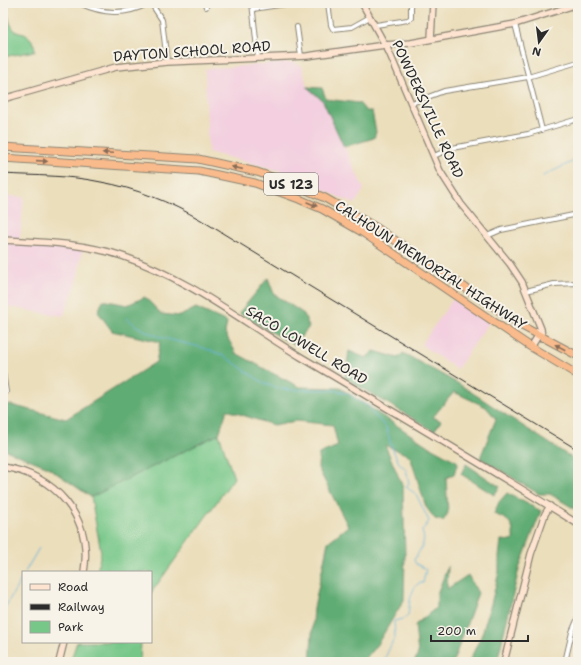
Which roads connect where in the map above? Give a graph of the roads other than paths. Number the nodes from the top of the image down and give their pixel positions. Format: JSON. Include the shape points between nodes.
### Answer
{"nodes":[{"id":1,"x":79,"y":3,"type":"edge"},
{"id":2,"x":150,"y":3,"type":"edge"},
{"id":3,"x":252,"y":3,"type":"edge"},
{"id":4,"x":292,"y":3,"type":"edge"},
{"id":5,"x":328,"y":3,"type":"edge"},
{"id":6,"x":362,"y":3,"type":"edge"},
{"id":7,"x":411,"y":3,"type":"edge"},
{"id":8,"x":433,"y":3,"type":"edge"},
{"id":9,"x":84,"y":4,"type":"edge"},
{"id":10,"x":578,"y":4,"type":"edge"},
{"id":11,"x":252,"y":9,"type":"junction"},
{"id":12,"x":370,"y":17,"type":"junction"},
{"id":13,"x":515,"y":24,"type":"junction"},
{"id":14,"x":376,"y":25,"type":"junction"},
{"id":15,"x":297,"y":27,"type":"dead end"},
{"id":16,"x":431,"y":39,"type":"junction"},
{"id":17,"x":386,"y":45,"type":"junction"},
{"id":18,"x":301,"y":56,"type":"junction"},
{"id":19,"x":258,"y":58,"type":"junction"},
{"id":20,"x":166,"y":62,"type":"junction"},
{"id":21,"x":578,"y":62,"type":"edge"},
{"id":22,"x":528,"y":77,"type":"junction"},
{"id":23,"x":3,"y":99,"type":"edge"},
{"id":24,"x":412,"y":103,"type":"junction"},
{"id":25,"x":578,"y":119,"type":"edge"},
{"id":26,"x":542,"y":130,"type":"junction"},
{"id":27,"x":3,"y":147,"type":"edge"},
{"id":28,"x":434,"y":156,"type":"junction"},
{"id":29,"x":3,"y":158,"type":"edge"},
{"id":30,"x":181,"y":158,"type":"junction"},
{"id":31,"x":180,"y":169,"type":"junction"},
{"id":32,"x":257,"y":172,"type":"junction"},
{"id":33,"x":255,"y":183,"type":"junction"},
{"id":34,"x":578,"y":214,"type":"edge"},
{"id":35,"x":384,"y":233,"type":"junction"},
{"id":36,"x":487,"y":236,"type":"junction"},
{"id":37,"x":3,"y":240,"type":"edge"},
{"id":38,"x":377,"y":242,"type":"junction"},
{"id":39,"x":578,"y":282,"type":"edge"},
{"id":40,"x":526,"y":291,"type":"junction"},
{"id":41,"x":483,"y":299,"type":"junction"},
{"id":42,"x":476,"y":309,"type":"junction"},
{"id":43,"x":503,"y":313,"type":"junction"},
{"id":44,"x":485,"y":315,"type":"junction"},
{"id":45,"x":520,"y":324,"type":"junction"},
{"id":46,"x":504,"y":328,"type":"junction"},
{"id":47,"x":540,"y":337,"type":"junction"},
{"id":48,"x":531,"y":347,"type":"junction"},
{"id":49,"x":578,"y":356,"type":"edge"},
{"id":50,"x":3,"y":372,"type":"edge"},
{"id":51,"x":578,"y":376,"type":"edge"},
{"id":52,"x":6,"y":392,"type":"dead end"},
{"id":53,"x":4,"y":467,"type":"edge"},
{"id":54,"x":550,"y":506,"type":"junction"},
{"id":55,"x":578,"y":524,"type":"edge"},
{"id":56,"x":84,"y":571,"type":"edge"},
{"id":57,"x":578,"y":618,"type":"edge"},
{"id":58,"x":64,"y":643,"type":"edge"},
{"id":59,"x":59,"y":662,"type":"edge"},
{"id":60,"x":504,"y":662,"type":"edge"},
{"id":61,"x":565,"y":662,"type":"edge"}],
"edges":[{"from":1,"to":9,"type":"street"},
{"from":2,"to":9,"type":"street","via":[[120,13]]},
{"from":2,"to":20,"type":"street","via":[[162,20]]},
{"from":3,"to":11,"type":"street"},
{"from":4,"to":11,"type":"street"},
{"from":5,"to":12,"type":"street","via":[[333,29],[352,27]]},
{"from":6,"to":12,"type":"street","name":"POWDERSVILLE ROAD"},
{"from":7,"to":14,"type":"street","via":[[411,18],[408,20]]},
{"from":8,"to":16,"type":"street"},
{"from":10,"to":13,"type":"street","name":"DAYTON SCHOOL ROAD"},
{"from":11,"to":19,"type":"street"},
{"from":12,"to":14,"type":"street","name":"POWDERSVILLE ROAD"},
{"from":13,"to":16,"type":"street","name":"DAYTON SCHOOL ROAD"},
{"from":13,"to":22,"type":"street"},
{"from":14,"to":17,"type":"street","name":"POWDERSVILLE ROAD"},
{"from":15,"to":18,"type":"street"},
{"from":16,"to":17,"type":"street","name":"DAYTON SCHOOL ROAD"},
{"from":17,"to":18,"type":"street","name":"DAYTON SCHOOL ROAD"},
{"from":17,"to":24,"type":"street","name":"POWDERSVILLE ROAD"},
{"from":18,"to":19,"type":"street","name":"DAYTON SCHOOL ROAD"},
{"from":19,"to":20,"type":"street","name":"DAYTON SCHOOL ROAD"},
{"from":20,"to":23,"type":"street","name":"DAYTON SCHOOL ROAD","via":[[142,63],[103,70]]},
{"from":21,"to":22,"type":"street"},
{"from":22,"to":24,"type":"street","via":[[444,91]]},
{"from":22,"to":26,"type":"street"},
{"from":24,"to":28,"type":"street","name":"POWDERSVILLE ROAD"},
{"from":25,"to":26,"type":"street"},
{"from":26,"to":28,"type":"street","via":[[461,145]]},
{"from":30,"to":27,"type":"highway","name":"CALHOUN MEMORIAL HIGHWAY","number":"US 123","one_way":true},
{"from":28,"to":36,"type":"street","name":"POWDERSVILLE ROAD","via":[[454,193]]},
{"from":29,"to":31,"type":"highway","name":"CALHOUN MEMORIAL HIGHWAY","number":"US 123","one_way":true},
{"from":30,"to":31,"type":"highway"},
{"from":32,"to":30,"type":"highway","name":"CALHOUN MEMORIAL HIGHWAY","number":"US 123","one_way":true,"via":[[198,159]]},
{"from":31,"to":33,"type":"highway","name":"CALHOUN MEMORIAL HIGHWAY","number":"US 123"},
{"from":32,"to":33,"type":"highway"},
{"from":32,"to":35,"type":"highway","name":"CALHOUN MEMORIAL HIGHWAY","number":"US 123","via":[[325,198]]},
{"from":33,"to":38,"type":"highway","name":"CALHOUN MEMORIAL HIGHWAY","number":"US 123","one_way":true,"via":[[322,209]]},
{"from":34,"to":36,"type":"street","via":[[501,230]]},
{"from":35,"to":38,"type":"highway"},
{"from":35,"to":41,"type":"highway","name":"CALHOUN MEMORIAL HIGHWAY","number":"US 123"},
{"from":36,"to":40,"type":"street","name":"POWDERSVILLE ROAD","via":[[510,264]]},
{"from":37,"to":54,"type":"street","name":"SACO LOWELL ROAD","via":[[85,247],[120,255],[154,268],[192,288]]},
{"from":38,"to":42,"type":"highway","name":"CALHOUN MEMORIAL HIGHWAY","number":"US 123"},
{"from":39,"to":40,"type":"street","via":[[554,284]]},
{"from":40,"to":47,"type":"street","name":"POWDERSVILLE ROAD","via":[[538,323]]},
{"from":41,"to":42,"type":"highway"},
{"from":41,"to":43,"type":"highway","name":"CALHOUN MEMORIAL HIGHWAY","number":"US 123"},
{"from":42,"to":44,"type":"highway","name":"CALHOUN MEMORIAL HIGHWAY","number":"US 123"},
{"from":43,"to":44,"type":"highway","via":[[496,319]]},
{"from":43,"to":45,"type":"highway","name":"CALHOUN MEMORIAL HIGHWAY","number":"US 123"},
{"from":44,"to":46,"type":"highway","name":"CALHOUN MEMORIAL HIGHWAY","number":"US 123"},
{"from":45,"to":46,"type":"highway","via":[[510,322]]},
{"from":45,"to":47,"type":"highway","name":"CALHOUN MEMORIAL HIGHWAY","number":"US 123"},
{"from":46,"to":48,"type":"highway","name":"CALHOUN MEMORIAL HIGHWAY","number":"US 123"},
{"from":47,"to":48,"type":"street"},
{"from":49,"to":47,"type":"highway","name":"CALHOUN MEMORIAL HIGHWAY","number":"US 123","one_way":true},
{"from":48,"to":51,"type":"highway","name":"CALHOUN MEMORIAL HIGHWAY","number":"US 123"},
{"from":50,"to":52,"type":"street"},
{"from":53,"to":56,"type":"street","via":[[37,477],[58,492],[68,504],[83,538]]},
{"from":54,"to":55,"type":"street","name":"SACO LOWELL ROAD"},
{"from":54,"to":60,"type":"street","via":[[531,554]]},
{"from":57,"to":61,"type":"street"},
{"from":58,"to":59,"type":"street"}]}
